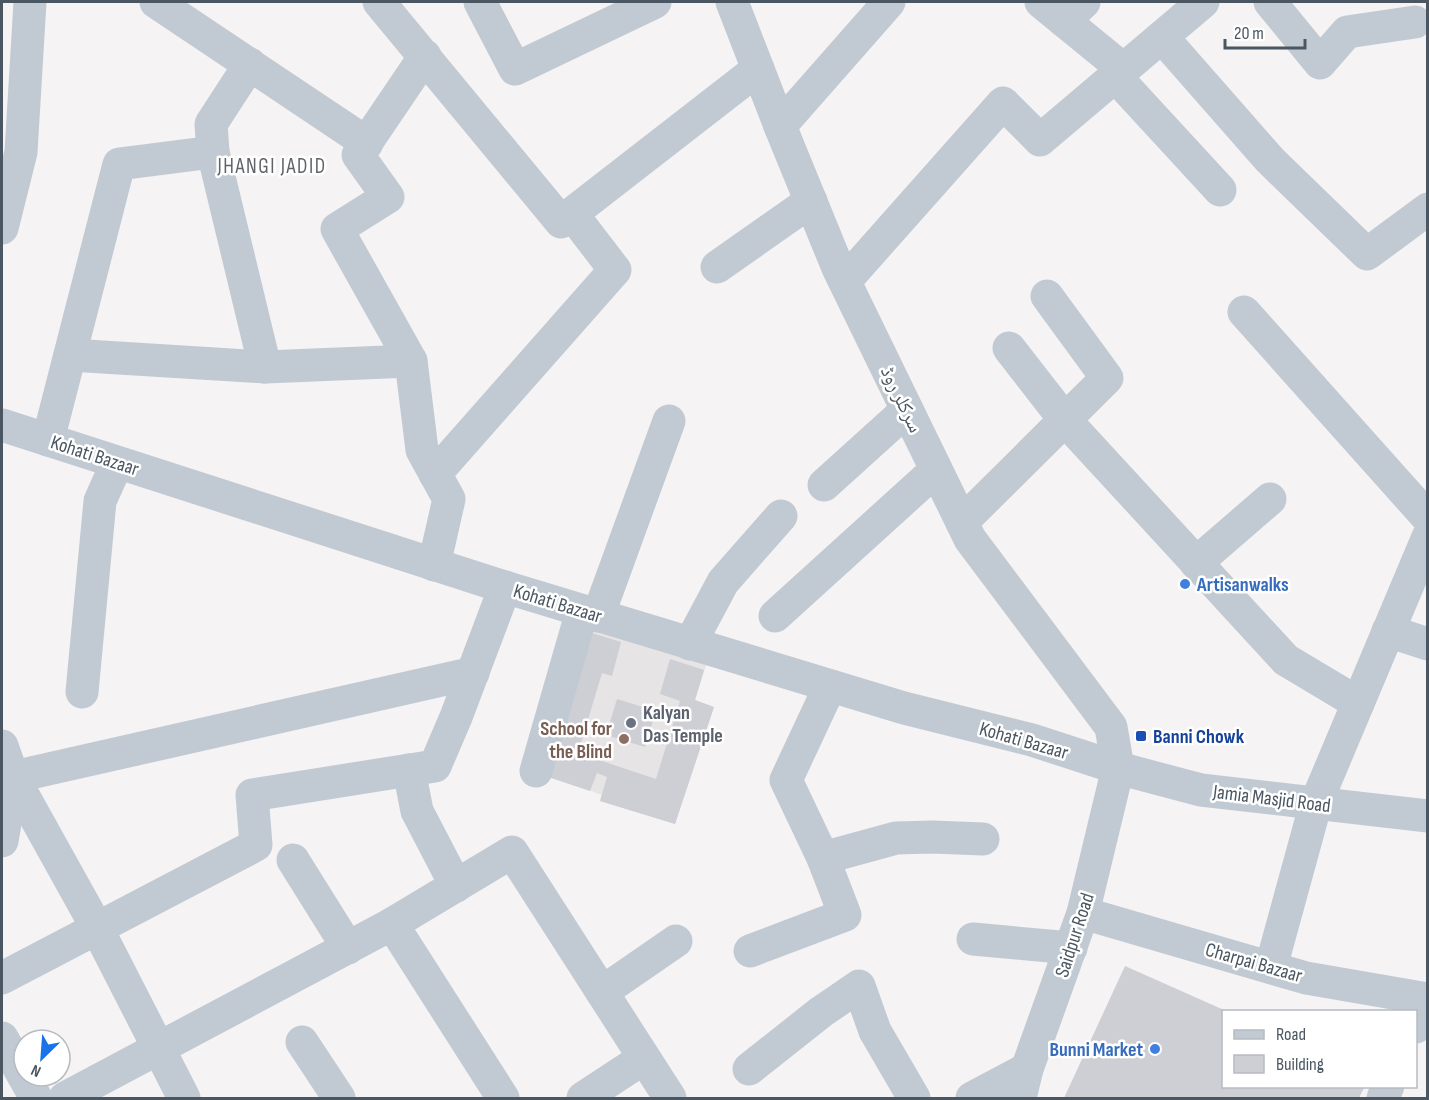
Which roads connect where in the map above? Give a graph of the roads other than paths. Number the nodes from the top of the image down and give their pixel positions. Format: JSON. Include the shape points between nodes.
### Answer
{"nodes":[{"id":1,"x":30,"y":2,"type":"edge"},
{"id":2,"x":156,"y":2,"type":"edge"},
{"id":3,"x":379,"y":2,"type":"edge"},
{"id":4,"x":480,"y":2,"type":"edge"},
{"id":5,"x":655,"y":2,"type":"edge"},
{"id":6,"x":732,"y":2,"type":"edge"},
{"id":7,"x":889,"y":2,"type":"edge"},
{"id":8,"x":1203,"y":2,"type":"edge"},
{"id":9,"x":1270,"y":2,"type":"edge"},
{"id":10,"x":1063,"y":8,"type":"edge"},
{"id":11,"x":1414,"y":22,"type":"dead end"},
{"id":12,"x":1162,"y":37,"type":"junction"},
{"id":13,"x":425,"y":56,"type":"junction"},
{"id":14,"x":250,"y":64,"type":"junction"},
{"id":15,"x":758,"y":69,"type":"junction"},
{"id":16,"x":1119,"y":73,"type":"junction"},
{"id":17,"x":780,"y":126,"type":"junction"},
{"id":18,"x":367,"y":143,"type":"junction"},
{"id":19,"x":213,"y":152,"type":"junction"},
{"id":20,"x":1220,"y":190,"type":"dead end"},
{"id":21,"x":811,"y":201,"type":"junction"},
{"id":22,"x":1428,"y":209,"type":"edge"},
{"id":23,"x":572,"y":214,"type":"junction"},
{"id":24,"x":2,"y":228,"type":"edge"},
{"id":25,"x":717,"y":267,"type":"dead end"},
{"id":26,"x":845,"y":281,"type":"junction"},
{"id":27,"x":1047,"y":296,"type":"dead end"},
{"id":28,"x":1244,"y":312,"type":"dead end"},
{"id":29,"x":1009,"y":348,"type":"dead end"},
{"id":30,"x":70,"y":355,"type":"junction"},
{"id":31,"x":411,"y":362,"type":"junction"},
{"id":32,"x":265,"y":367,"type":"junction"},
{"id":33,"x":907,"y":410,"type":"junction"},
{"id":34,"x":1065,"y":420,"type":"junction"},
{"id":35,"x":669,"y":421,"type":"dead end"},
{"id":36,"x":2,"y":425,"type":"edge"},
{"id":37,"x":48,"y":440,"type":"junction"},
{"id":38,"x":117,"y":463,"type":"junction"},
{"id":39,"x":936,"y":470,"type":"junction"},
{"id":40,"x":435,"y":474,"type":"junction"},
{"id":41,"x":824,"y":485,"type":"dead end"},
{"id":42,"x":1270,"y":499,"type":"dead end"},
{"id":43,"x":781,"y":516,"type":"dead end"},
{"id":44,"x":1428,"y":518,"type":"edge"},
{"id":45,"x":962,"y":522,"type":"junction"},
{"id":46,"x":1428,"y":537,"type":"edge"},
{"id":47,"x":1196,"y":562,"type":"junction"},
{"id":48,"x":434,"y":565,"type":"junction"},
{"id":49,"x":505,"y":587,"type":"junction"},
{"id":50,"x":590,"y":613,"type":"junction"},
{"id":51,"x":775,"y":616,"type":"dead end"},
{"id":52,"x":1388,"y":631,"type":"junction"},
{"id":53,"x":690,"y":644,"type":"junction"},
{"id":54,"x":1428,"y":644,"type":"edge"},
{"id":55,"x":473,"y":673,"type":"junction"},
{"id":56,"x":830,"y":686,"type":"junction"},
{"id":57,"x":82,"y":692,"type":"dead end"},
{"id":58,"x":1358,"y":703,"type":"junction"},
{"id":59,"x":2,"y":746,"type":"edge"},
{"id":60,"x":1118,"y":768,"type":"junction"},
{"id":61,"x":409,"y":770,"type":"junction"},
{"id":62,"x":536,"y":771,"type":"dead end"},
{"id":63,"x":13,"y":777,"type":"junction"},
{"id":64,"x":1316,"y":803,"type":"junction"},
{"id":65,"x":1428,"y":816,"type":"edge"},
{"id":66,"x":983,"y":839,"type":"dead end"},
{"id":67,"x":2,"y":841,"type":"edge"},
{"id":68,"x":823,"y":858,"type":"junction"},
{"id":69,"x":293,"y":860,"type":"dead end"},
{"id":70,"x":456,"y":886,"type":"junction"},
{"id":71,"x":1083,"y":913,"type":"junction"},
{"id":72,"x":392,"y":924,"type":"junction"},
{"id":73,"x":97,"y":928,"type":"junction"},
{"id":74,"x":973,"y":939,"type":"dead end"},
{"id":75,"x":676,"y":940,"type":"dead end"},
{"id":76,"x":348,"y":948,"type":"junction"},
{"id":77,"x":1071,"y":948,"type":"junction"},
{"id":78,"x":750,"y":951,"type":"dead end"},
{"id":79,"x":1271,"y":968,"type":"junction"},
{"id":80,"x":2,"y":978,"type":"edge"},
{"id":81,"x":602,"y":992,"type":"junction"},
{"id":82,"x":1418,"y":1007,"type":"edge"},
{"id":83,"x":2,"y":1038,"type":"edge"},
{"id":84,"x":302,"y":1042,"type":"dead end"},
{"id":85,"x":158,"y":1050,"type":"junction"},
{"id":86,"x":644,"y":1058,"type":"junction"},
{"id":87,"x":749,"y":1068,"type":"dead end"},
{"id":88,"x":1023,"y":1084,"type":"edge"},
{"id":89,"x":36,"y":1098,"type":"edge"},
{"id":90,"x":65,"y":1098,"type":"edge"},
{"id":91,"x":184,"y":1098,"type":"edge"},
{"id":92,"x":339,"y":1098,"type":"edge"},
{"id":93,"x":503,"y":1098,"type":"edge"},
{"id":94,"x":583,"y":1098,"type":"edge"},
{"id":95,"x":670,"y":1098,"type":"edge"},
{"id":96,"x":914,"y":1098,"type":"edge"},
{"id":97,"x":972,"y":1098,"type":"edge"}],
"edges":[{"from":1,"to":24,"type":"street","via":[[21,152]]},
{"from":2,"to":14,"type":"street"},
{"from":3,"to":13,"type":"street"},
{"from":4,"to":5,"type":"street","via":[[515,69]]},
{"from":6,"to":15,"type":"street","name":"سرکلر روڈ"},
{"from":7,"to":17,"type":"street"},
{"from":8,"to":12,"type":"street"},
{"from":9,"to":11,"type":"street","via":[[1320,63],[1347,32]]},
{"from":10,"to":16,"type":"street"},
{"from":12,"to":16,"type":"street"},
{"from":12,"to":22,"type":"street","via":[[1270,160],[1366,254]]},
{"from":13,"to":18,"type":"street"},
{"from":13,"to":23,"type":"street","via":[[561,222]]},
{"from":14,"to":18,"type":"street"},
{"from":14,"to":19,"type":"street","via":[[211,124]]},
{"from":15,"to":17,"type":"street","name":"سرکلر روڈ"},
{"from":15,"to":23,"type":"street"},
{"from":16,"to":20,"type":"street"},
{"from":16,"to":26,"type":"street","via":[[1040,140],[1003,103]]},
{"from":17,"to":21,"type":"street","name":"سرکلر روڈ"},
{"from":18,"to":31,"type":"street","via":[[358,155],[388,197],[337,229]]},
{"from":19,"to":30,"type":"street","via":[[119,164]]},
{"from":19,"to":32,"type":"street"},
{"from":21,"to":25,"type":"street"},
{"from":21,"to":26,"type":"street","name":"سرکلر روڈ"},
{"from":23,"to":40,"type":"street","via":[[615,270]]},
{"from":26,"to":33,"type":"street","name":"سرکلر روڈ"},
{"from":27,"to":34,"type":"street","via":[[1107,378]]},
{"from":28,"to":44,"type":"street"},
{"from":29,"to":34,"type":"street"},
{"from":30,"to":32,"type":"street"},
{"from":30,"to":37,"type":"street"},
{"from":31,"to":32,"type":"street"},
{"from":31,"to":40,"type":"street","via":[[422,450]]},
{"from":33,"to":39,"type":"street","name":"سرکلر روڈ"},
{"from":33,"to":41,"type":"street"},
{"from":34,"to":45,"type":"street"},
{"from":34,"to":47,"type":"street"},
{"from":35,"to":50,"type":"street"},
{"from":36,"to":37,"type":"street","name":"Kohati Bazaar"},
{"from":37,"to":38,"type":"street","name":"Kohati Bazaar"},
{"from":38,"to":48,"type":"street","name":"Kohati Bazaar"},
{"from":38,"to":57,"type":"street","via":[[100,501]]},
{"from":39,"to":45,"type":"street","name":"سرکلر روڈ"},
{"from":39,"to":51,"type":"street"},
{"from":40,"to":48,"type":"street","via":[[449,499]]},
{"from":42,"to":47,"type":"street"},
{"from":43,"to":53,"type":"street","via":[[723,582]]},
{"from":45,"to":60,"type":"street","name":"سرکلر روڈ","via":[[970,539],[1111,728]]},
{"from":46,"to":52,"type":"street"},
{"from":47,"to":58,"type":"street","via":[[1286,660]]},
{"from":48,"to":49,"type":"street","name":"Kohati Bazaar"},
{"from":49,"to":50,"type":"street","name":"Kohati Bazaar"},
{"from":49,"to":55,"type":"street"},
{"from":50,"to":53,"type":"street","name":"Kohati Bazaar"},
{"from":50,"to":62,"type":"street"},
{"from":52,"to":54,"type":"street"},
{"from":52,"to":58,"type":"street"},
{"from":53,"to":56,"type":"street","name":"Kohati Bazaar"},
{"from":55,"to":61,"type":"street","via":[[435,766]]},
{"from":55,"to":63,"type":"street"},
{"from":56,"to":60,"type":"street","name":"Kohati Bazaar","via":[[1032,740]]},
{"from":56,"to":68,"type":"street","via":[[786,780]]},
{"from":58,"to":64,"type":"street"},
{"from":59,"to":63,"type":"street"},
{"from":60,"to":64,"type":"street","name":"Jamia Masjid Road","via":[[1201,790]]},
{"from":60,"to":71,"type":"street","name":"Saidpur Road"},
{"from":61,"to":70,"type":"street","via":[[417,811]]},
{"from":61,"to":73,"type":"street","via":[[252,795],[255,845]]},
{"from":63,"to":67,"type":"street"},
{"from":63,"to":73,"type":"street"},
{"from":64,"to":65,"type":"street","name":"Jamia Masjid Road"},
{"from":64,"to":79,"type":"street"},
{"from":66,"to":68,"type":"street","via":[[896,838]]},
{"from":68,"to":78,"type":"street","via":[[845,915]]},
{"from":69,"to":76,"type":"street"},
{"from":70,"to":72,"type":"street"},
{"from":70,"to":81,"type":"street","via":[[512,852]]},
{"from":71,"to":77,"type":"street","name":"Saidpur Road"},
{"from":71,"to":79,"type":"street","name":"Charpai Bazaar"},
{"from":72,"to":76,"type":"street"},
{"from":72,"to":93,"type":"street"},
{"from":73,"to":80,"type":"street"},
{"from":73,"to":85,"type":"street"},
{"from":74,"to":77,"type":"street"},
{"from":75,"to":81,"type":"street"},
{"from":76,"to":85,"type":"street"},
{"from":77,"to":88,"type":"street","name":"Saidpur Road"},
{"from":79,"to":82,"type":"street","name":"Charpai Bazaar"},
{"from":81,"to":86,"type":"street"},
{"from":83,"to":89,"type":"street"},
{"from":84,"to":92,"type":"street"},
{"from":85,"to":90,"type":"street"},
{"from":85,"to":91,"type":"street"},
{"from":86,"to":94,"type":"street"},
{"from":86,"to":95,"type":"street"},
{"from":87,"to":96,"type":"street","via":[[859,986],[874,1030]]},
{"from":88,"to":97,"type":"street"}]}
